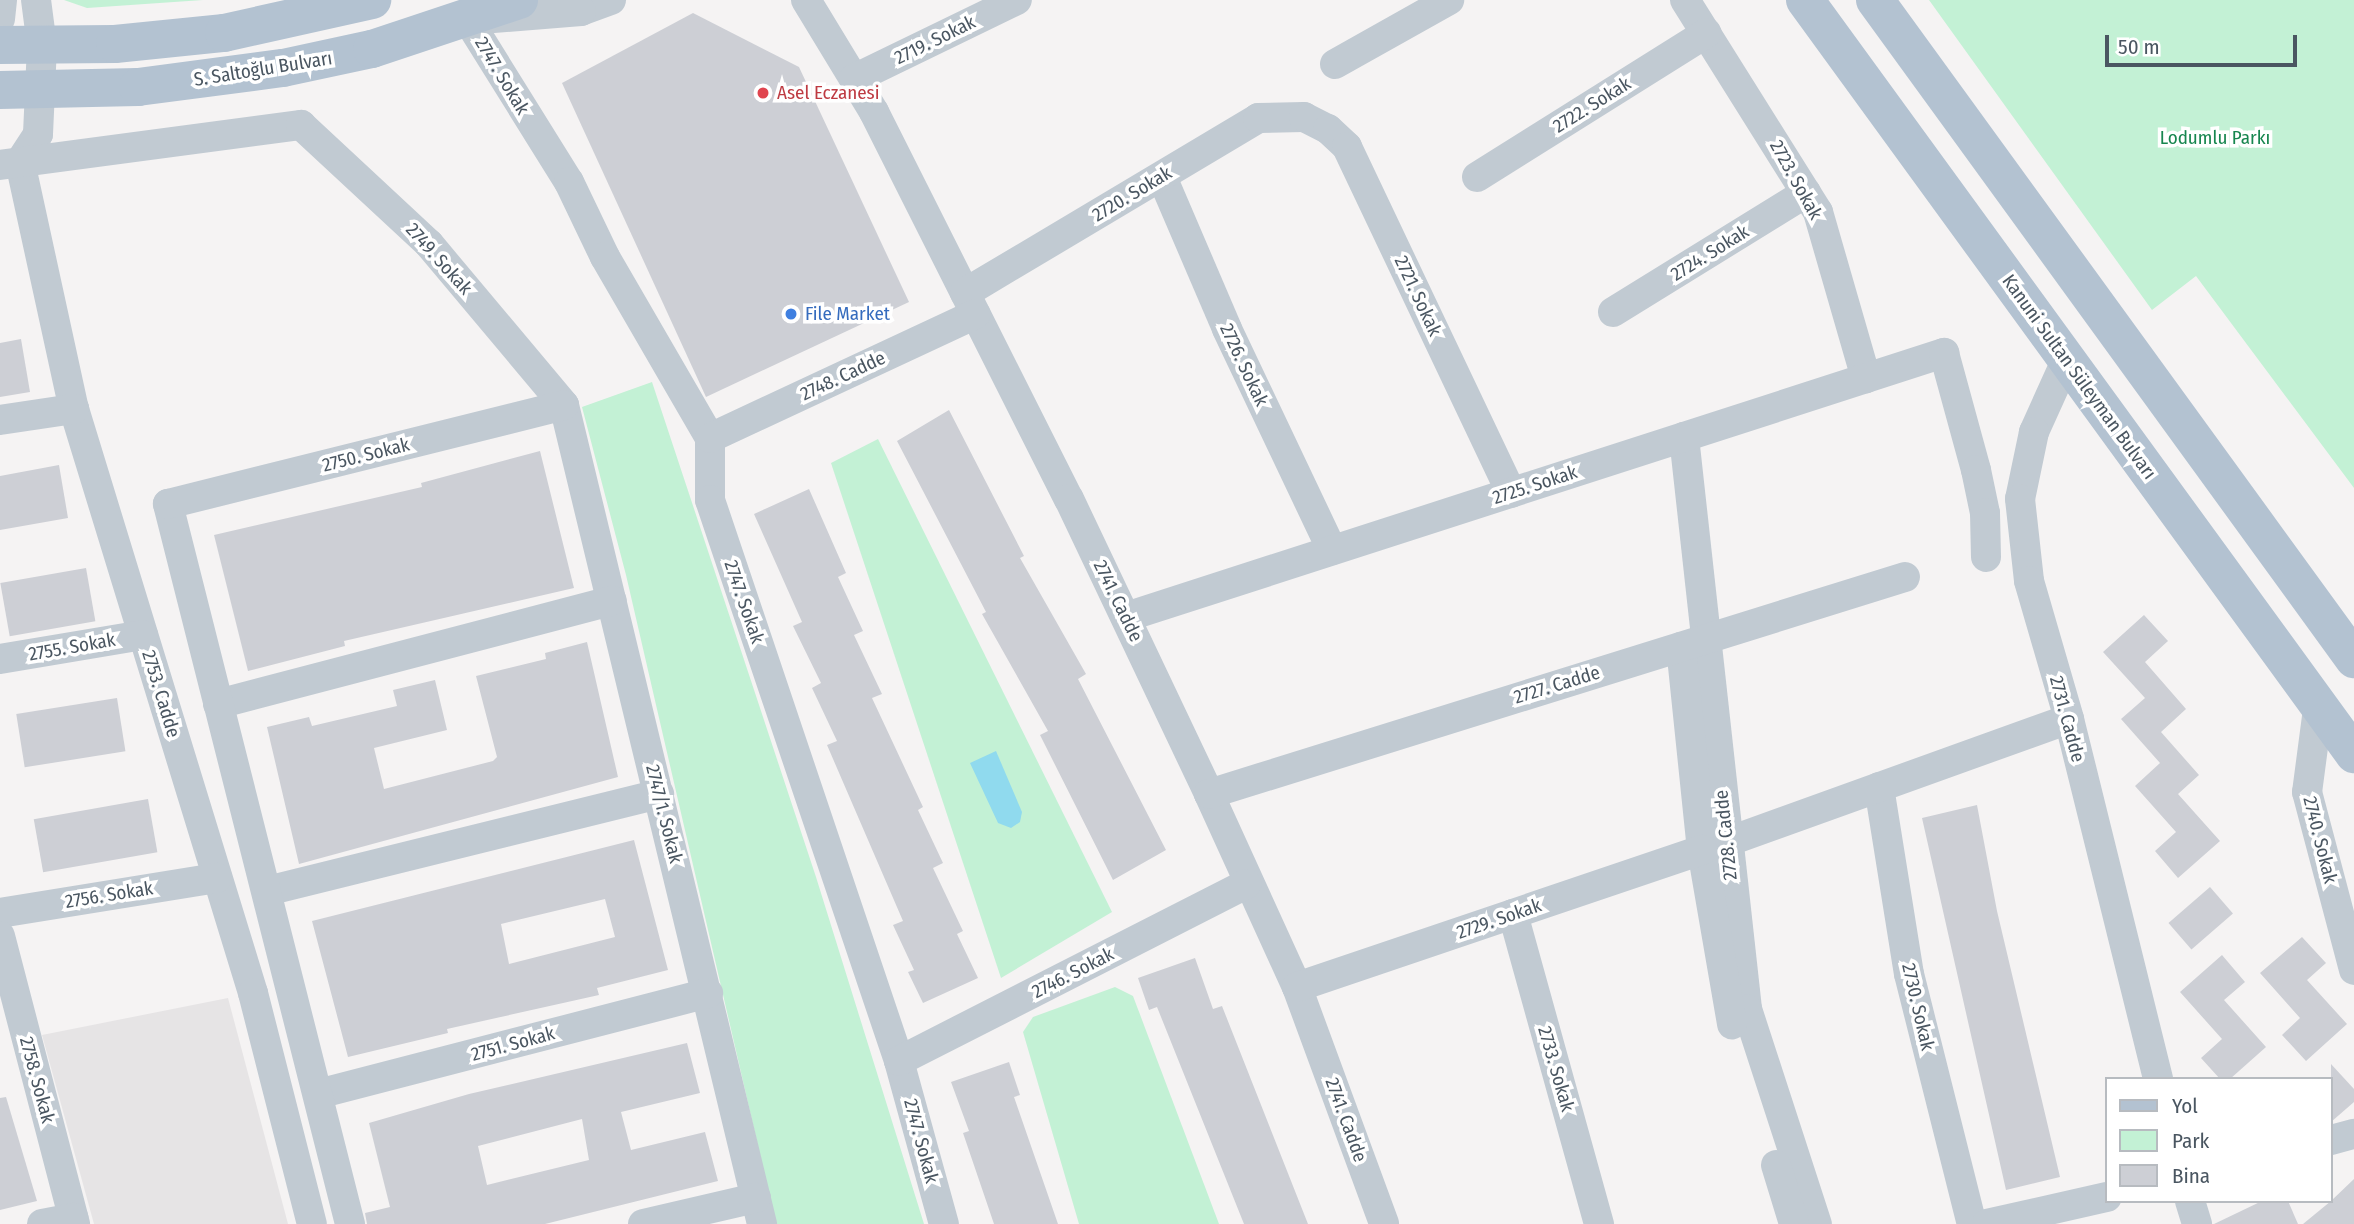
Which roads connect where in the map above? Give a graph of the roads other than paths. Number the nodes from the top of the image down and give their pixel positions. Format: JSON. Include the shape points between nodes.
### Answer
{"nodes":[{"id":1,"x":2,"y":0,"type":"edge"},
{"id":2,"x":36,"y":0,"type":"edge"},
{"id":3,"x":372,"y":0,"type":"edge"},
{"id":4,"x":519,"y":0,"type":"edge"},
{"id":5,"x":611,"y":0,"type":"edge"},
{"id":6,"x":806,"y":0,"type":"edge"},
{"id":7,"x":1017,"y":0,"type":"edge"},
{"id":8,"x":1449,"y":0,"type":"edge"},
{"id":9,"x":1685,"y":0,"type":"edge"},
{"id":10,"x":1805,"y":0,"type":"edge"},
{"id":11,"x":1875,"y":0,"type":"edge"},
{"id":12,"x":0,"y":19,"type":"edge"},
{"id":13,"x":468,"y":20,"type":"junction"},
{"id":14,"x":1707,"y":33,"type":"junction"},
{"id":15,"x":0,"y":45,"type":"edge"},
{"id":16,"x":42,"y":47,"type":"junction"},
{"id":17,"x":1335,"y":64,"type":"dead end"},
{"id":18,"x":854,"y":79,"type":"junction"},
{"id":19,"x":0,"y":90,"type":"edge"},
{"id":20,"x":38,"y":91,"type":"junction"},
{"id":21,"x":1304,"y":117,"type":"joint"},
{"id":22,"x":7,"y":158,"type":"edge"},
{"id":23,"x":1162,"y":177,"type":"junction"},
{"id":24,"x":1477,"y":177,"type":"dead end"},
{"id":25,"x":1806,"y":193,"type":"junction"},
{"id":26,"x":970,"y":304,"type":"junction"},
{"id":27,"x":1614,"y":312,"type":"dead end"},
{"id":28,"x":2066,"y":361,"type":"junction"},
{"id":29,"x":1866,"y":378,"type":"junction"},
{"id":30,"x":564,"y":405,"type":"junction"},
{"id":31,"x":74,"y":409,"type":"junction"},
{"id":32,"x":0,"y":420,"type":"edge"},
{"id":33,"x":1684,"y":437,"type":"junction"},
{"id":34,"x":710,"y":438,"type":"junction"},
{"id":35,"x":1511,"y":493,"type":"junction"},
{"id":36,"x":1332,"y":550,"type":"junction"},
{"id":37,"x":1986,"y":557,"type":"dead end"},
{"id":38,"x":1905,"y":577,"type":"dead end"},
{"id":39,"x":612,"y":601,"type":"junction"},
{"id":40,"x":1126,"y":617,"type":"junction"},
{"id":41,"x":143,"y":635,"type":"junction"},
{"id":42,"x":1693,"y":643,"type":"junction"},
{"id":43,"x":0,"y":659,"type":"edge"},
{"id":44,"x":2354,"y":659,"type":"edge"},
{"id":45,"x":218,"y":704,"type":"junction"},
{"id":46,"x":2318,"y":709,"type":"junction"},
{"id":47,"x":2069,"y":719,"type":"junction"},
{"id":48,"x":2354,"y":754,"type":"edge"},
{"id":49,"x":1879,"y":787,"type":"junction"},
{"id":50,"x":659,"y":794,"type":"junction"},
{"id":51,"x":1209,"y":794,"type":"junction"},
{"id":52,"x":1714,"y":846,"type":"junction"},
{"id":53,"x":217,"y":878,"type":"junction"},
{"id":54,"x":1247,"y":884,"type":"junction"},
{"id":55,"x":267,"y":891,"type":"junction"},
{"id":56,"x":0,"y":913,"type":"edge"},
{"id":57,"x":1513,"y":914,"type":"junction"},
{"id":58,"x":0,"y":936,"type":"edge"},
{"id":59,"x":2354,"y":970,"type":"edge"},
{"id":60,"x":1297,"y":987,"type":"junction"},
{"id":61,"x":708,"y":993,"type":"junction"},
{"id":62,"x":899,"y":1061,"type":"junction"},
{"id":63,"x":2158,"y":1077,"type":"edge"},
{"id":64,"x":318,"y":1094,"type":"junction"},
{"id":65,"x":2354,"y":1134,"type":"edge"},
{"id":66,"x":2333,"y":1139,"type":"edge"},
{"id":67,"x":2106,"y":1196,"type":"edge"},
{"id":68,"x":2191,"y":1203,"type":"edge"},
{"id":69,"x":759,"y":1211,"type":"edge"},
{"id":70,"x":74,"y":1221,"type":"edge"},
{"id":71,"x":42,"y":1224,"type":"edge"},
{"id":72,"x":312,"y":1224,"type":"edge"},
{"id":73,"x":350,"y":1224,"type":"edge"},
{"id":74,"x":643,"y":1224,"type":"edge"},
{"id":75,"x":944,"y":1224,"type":"edge"},
{"id":76,"x":1384,"y":1224,"type":"edge"},
{"id":77,"x":1599,"y":1224,"type":"edge"},
{"id":78,"x":1794,"y":1224,"type":"edge"},
{"id":79,"x":1817,"y":1224,"type":"edge"},
{"id":80,"x":1972,"y":1224,"type":"edge"},
{"id":81,"x":1987,"y":1224,"type":"edge"},
{"id":82,"x":2197,"y":1224,"type":"edge"}],
"edges":[{"from":1,"to":12,"type":"street"},
{"from":2,"to":16,"type":"street"},
{"from":3,"to":16,"type":"main road","via":[[224,33]]},
{"from":4,"to":13,"type":"main road","name":"S. Saltoğlu Bulvarı"},
{"from":5,"to":13,"type":"street","via":[[581,11]]},
{"from":6,"to":18,"type":"street","name":"2741. Cadde"},
{"from":7,"to":18,"type":"street","name":"2719. Sokak"},
{"from":8,"to":17,"type":"street"},
{"from":9,"to":14,"type":"street","name":"2723. Sokak"},
{"from":10,"to":28,"type":"main road","name":"Kanuni Sultan Süleyman Bulvarı"},
{"from":11,"to":44,"type":"main road"},
{"from":13,"to":20,"type":"main road","name":"S. Saltoğlu Bulvarı","via":[[372,49],[283,68],[138,87]]},
{"from":13,"to":34,"type":"street","name":"2747. Sokak","via":[[569,182],[605,257]]},
{"from":14,"to":24,"type":"street","name":"2722. Sokak"},
{"from":14,"to":25,"type":"street","name":"2723. Sokak"},
{"from":15,"to":16,"type":"main road"},
{"from":16,"to":20,"type":"street"},
{"from":18,"to":26,"type":"street","name":"2741. Cadde"},
{"from":19,"to":20,"type":"main road","name":"S. Saltoğlu Bulvarı"},
{"from":20,"to":22,"type":"street","via":[[36,142]]},
{"from":21,"to":23,"type":"street","name":"2720. Sokak","via":[[1258,118]]},
{"from":21,"to":35,"type":"street","name":"2721. Sokak","via":[[1328,129],[1347,147]]},
{"from":22,"to":30,"type":"street","name":"2749. Sokak","via":[[301,125],[429,244]]},
{"from":22,"to":31,"type":"street","name":"2753. Cadde"},
{"from":23,"to":26,"type":"street","name":"2720. Sokak"},
{"from":23,"to":36,"type":"street","name":"2726. Sokak","via":[[1227,329]]},
{"from":25,"to":27,"type":"street","name":"2724. Sokak"},
{"from":25,"to":29,"type":"street","name":"2723. Sokak","via":[[1818,212]]},
{"from":26,"to":34,"type":"street","name":"2748. Cadde"},
{"from":26,"to":40,"type":"street","name":"2741. Cadde"},
{"from":28,"to":46,"type":"main road","name":"Kanuni Sultan Süleyman Bulvarı"},
{"from":28,"to":47,"type":"street","name":"2731. Cadde","via":[[2034,432],[2020,499],[2029,581]]},
{"from":29,"to":33,"type":"street","name":"2725. Sokak"},
{"from":29,"to":37,"type":"street","name":"2725. Sokak","via":[[1944,353],[1979,480]]},
{"from":30,"to":39,"type":"street","name":"2747/1. Sokak"},
{"from":30,"to":45,"type":"street","name":"2750. Sokak","via":[[168,504]]},
{"from":31,"to":32,"type":"street"},
{"from":31,"to":41,"type":"street","name":"2753. Cadde"},
{"from":33,"to":35,"type":"street","name":"2725. Sokak"},
{"from":33,"to":42,"type":"street","name":"2728. Cadde"},
{"from":34,"to":62,"type":"street","name":"2747. Sokak","via":[[710,500]]},
{"from":35,"to":36,"type":"street","name":"2725. Sokak"},
{"from":36,"to":40,"type":"street","name":"2725. Sokak"},
{"from":38,"to":42,"type":"street","name":"2727. Cadde"},
{"from":39,"to":45,"type":"street"},
{"from":39,"to":50,"type":"street","name":"2747/1. Sokak"},
{"from":40,"to":51,"type":"street","name":"2741. Cadde"},
{"from":41,"to":43,"type":"street","name":"2755. Sokak"},
{"from":41,"to":53,"type":"street","name":"2753. Cadde"},
{"from":42,"to":51,"type":"street","name":"2727. Cadde"},
{"from":42,"to":52,"type":"street","name":"2728. Cadde"},
{"from":45,"to":55,"type":"street"},
{"from":46,"to":48,"type":"main road","name":"Kanuni Sultan Süleyman Bulvarı"},
{"from":46,"to":59,"type":"street","name":"2740. Sokak","via":[[2306,792]]},
{"from":47,"to":49,"type":"street","name":"2729. Sokak"},
{"from":47,"to":63,"type":"street","name":"2731. Cadde"},
{"from":49,"to":52,"type":"street","name":"2729. Sokak"},
{"from":49,"to":80,"type":"street","name":"2730. Sokak","via":[[1909,974]]},
{"from":50,"to":55,"type":"street"},
{"from":50,"to":61,"type":"street","name":"2747/1. Sokak"},
{"from":51,"to":54,"type":"street","name":"2741. Cadde"},
{"from":52,"to":57,"type":"street","name":"2729. Sokak"},
{"from":52,"to":78,"type":"street","name":"2728. Cadde","via":[[1734,1031]]},
{"from":52,"to":79,"type":"street","name":"2728. Cadde","via":[[1747,1009]]},
{"from":53,"to":56,"type":"street","name":"2756. Sokak"},
{"from":53,"to":72,"type":"street","name":"2753. Cadde","via":[[253,993]]},
{"from":54,"to":60,"type":"street","name":"2741. Cadde"},
{"from":54,"to":62,"type":"street","name":"2746. Sokak"},
{"from":55,"to":64,"type":"street"},
{"from":57,"to":60,"type":"street","name":"2729. Sokak"},
{"from":57,"to":77,"type":"street","name":"2733. Sokak"},
{"from":58,"to":70,"type":"street","name":"2758. Sokak"},
{"from":60,"to":76,"type":"street","name":"2741. Cadde"},
{"from":61,"to":64,"type":"street","name":"2751. Sokak"},
{"from":61,"to":69,"type":"street","name":"2747/1. Sokak"},
{"from":62,"to":75,"type":"street","name":"2747. Sokak"},
{"from":64,"to":73,"type":"street"},
{"from":65,"to":66,"type":"street"},
{"from":67,"to":81,"type":"street"},
{"from":68,"to":82,"type":"street"},
{"from":69,"to":74,"type":"street"},
{"from":70,"to":71,"type":"street"}]}
